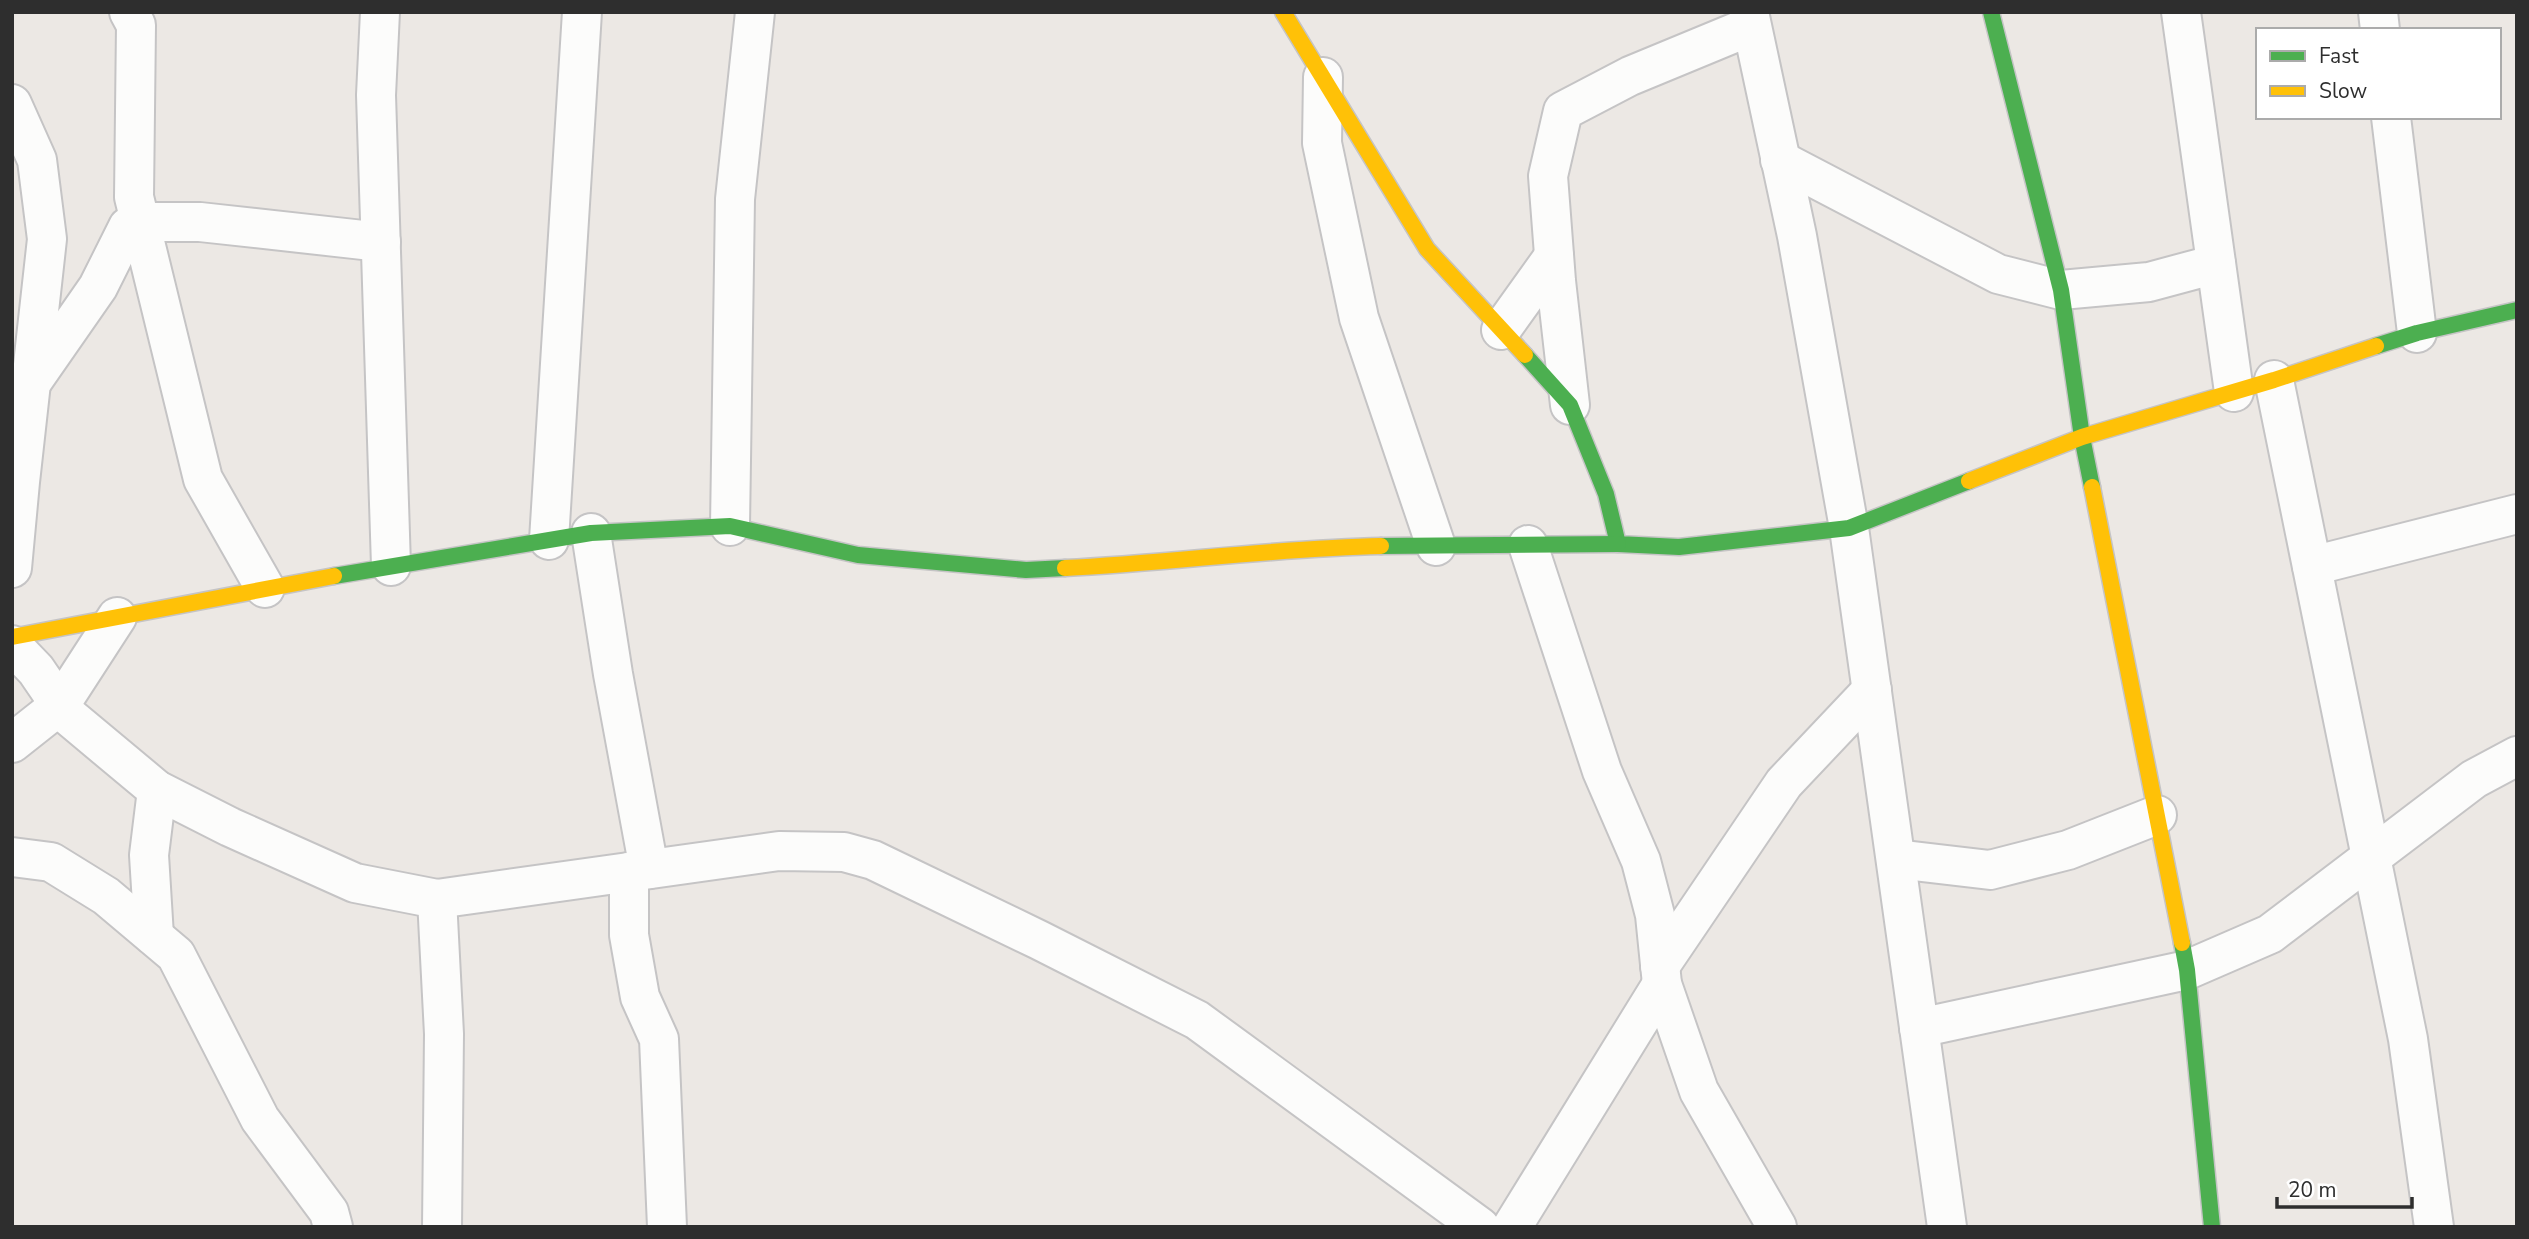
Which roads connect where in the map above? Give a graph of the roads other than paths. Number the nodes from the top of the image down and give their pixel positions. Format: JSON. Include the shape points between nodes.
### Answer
{"nodes":[{"id":1,"x":128,"y":12,"type":"edge"},
{"id":2,"x":380,"y":12,"type":"edge"},
{"id":3,"x":582,"y":12,"type":"edge"},
{"id":4,"x":755,"y":12,"type":"edge"},
{"id":5,"x":1283,"y":12,"type":"edge"},
{"id":6,"x":1991,"y":12,"type":"edge"},
{"id":7,"x":2180,"y":12,"type":"edge"},
{"id":8,"x":1750,"y":19,"type":"edge"},
{"id":9,"x":1323,"y":77,"type":"junction"},
{"id":10,"x":12,"y":104,"type":"edge"},
{"id":11,"x":2391,"y":119,"type":"edge"},
{"id":12,"x":1780,"y":160,"type":"junction"},
{"id":13,"x":140,"y":222,"type":"junction"},
{"id":14,"x":381,"y":242,"type":"junction"},
{"id":15,"x":1554,"y":256,"type":"junction"},
{"id":16,"x":2216,"y":264,"type":"junction"},
{"id":17,"x":2061,"y":290,"type":"junction"},
{"id":18,"x":2517,"y":310,"type":"edge"},
{"id":19,"x":1502,"y":330,"type":"junction"},
{"id":20,"x":2417,"y":333,"type":"junction"},
{"id":21,"x":2274,"y":380,"type":"junction"},
{"id":22,"x":31,"y":384,"type":"junction"},
{"id":23,"x":2234,"y":392,"type":"junction"},
{"id":24,"x":1570,"y":405,"type":"junction"},
{"id":25,"x":2082,"y":437,"type":"junction"},
{"id":26,"x":2517,"y":514,"type":"edge"},
{"id":27,"x":730,"y":526,"type":"junction"},
{"id":28,"x":1849,"y":528,"type":"junction"},
{"id":29,"x":591,"y":533,"type":"junction"},
{"id":30,"x":548,"y":540,"type":"junction"},
{"id":31,"x":1618,"y":544,"type":"junction"},
{"id":32,"x":1528,"y":545,"type":"junction"},
{"id":33,"x":1436,"y":546,"type":"junction"},
{"id":34,"x":391,"y":566,"type":"junction"},
{"id":35,"x":2312,"y":566,"type":"junction"},
{"id":36,"x":12,"y":568,"type":"edge"},
{"id":37,"x":265,"y":588,"type":"junction"},
{"id":38,"x":117,"y":617,"type":"junction"},
{"id":39,"x":12,"y":637,"type":"edge"},
{"id":40,"x":12,"y":645,"type":"edge"},
{"id":41,"x":1872,"y":690,"type":"junction"},
{"id":42,"x":60,"y":705,"type":"junction"},
{"id":43,"x":12,"y":743,"type":"edge"},
{"id":44,"x":2517,"y":757,"type":"edge"},
{"id":45,"x":157,"y":790,"type":"junction"},
{"id":46,"x":2157,"y":816,"type":"junction"},
{"id":47,"x":12,"y":857,"type":"edge"},
{"id":48,"x":2371,"y":858,"type":"junction"},
{"id":49,"x":1896,"y":859,"type":"junction"},
{"id":50,"x":639,"y":870,"type":"junction"},
{"id":51,"x":437,"y":899,"type":"junction"},
{"id":52,"x":154,"y":936,"type":"junction"},
{"id":53,"x":2187,"y":970,"type":"junction"},
{"id":54,"x":1661,"y":975,"type":"junction"},
{"id":55,"x":1919,"y":1028,"type":"junction"},
{"id":56,"x":445,"y":1223,"type":"edge"},
{"id":57,"x":333,"y":1227,"type":"edge"},
{"id":58,"x":667,"y":1227,"type":"edge"},
{"id":59,"x":1480,"y":1227,"type":"edge"},
{"id":60,"x":1512,"y":1227,"type":"edge"},
{"id":61,"x":1777,"y":1227,"type":"edge"},
{"id":62,"x":1947,"y":1227,"type":"edge"},
{"id":63,"x":2212,"y":1227,"type":"edge"},
{"id":64,"x":2434,"y":1227,"type":"edge"}],
"edges":[{"from":1,"to":13,"type":"street","via":[[136,24],[134,197]]},
{"from":2,"to":14,"type":"street","via":[[376,95]]},
{"from":3,"to":30,"type":"street"},
{"from":4,"to":27,"type":"street","via":[[735,199]]},
{"from":5,"to":9,"type":"street"},
{"from":6,"to":17,"type":"street"},
{"from":7,"to":16,"type":"street"},
{"from":8,"to":12,"type":"street"},
{"from":8,"to":15,"type":"street","via":[[1563,111],[1548,176]]},
{"from":9,"to":19,"type":"street","via":[[1427,249]]},
{"from":9,"to":33,"type":"street","via":[[1322,143],[1359,318]]},
{"from":10,"to":22,"type":"street","via":[[37,160],[47,239]]},
{"from":11,"to":20,"type":"street"},
{"from":12,"to":17,"type":"street","via":[[1998,275]]},
{"from":12,"to":28,"type":"street"},
{"from":13,"to":14,"type":"street","via":[[200,222]]},
{"from":13,"to":22,"type":"street","via":[[128,227],[98,287]]},
{"from":13,"to":37,"type":"street","via":[[203,479]]},
{"from":14,"to":34,"type":"street"},
{"from":15,"to":19,"type":"street"},
{"from":15,"to":24,"type":"street"},
{"from":16,"to":17,"type":"street","via":[[2149,282]]},
{"from":16,"to":23,"type":"street"},
{"from":17,"to":25,"type":"street"},
{"from":18,"to":20,"type":"street"},
{"from":19,"to":24,"type":"street"},
{"from":20,"to":21,"type":"street"},
{"from":21,"to":23,"type":"street"},
{"from":21,"to":35,"type":"street"},
{"from":22,"to":36,"type":"street"},
{"from":23,"to":25,"type":"street"},
{"from":24,"to":31,"type":"street","via":[[1606,494]]},
{"from":25,"to":28,"type":"street"},
{"from":25,"to":46,"type":"street"},
{"from":26,"to":35,"type":"street"},
{"from":27,"to":29,"type":"street"},
{"from":27,"to":33,"type":"street","via":[[858,555],[1026,570],[1329,547]]},
{"from":28,"to":31,"type":"street","via":[[1679,547]]},
{"from":28,"to":41,"type":"street"},
{"from":29,"to":30,"type":"street"},
{"from":29,"to":50,"type":"street"},
{"from":30,"to":34,"type":"street"},
{"from":31,"to":32,"type":"street"},
{"from":32,"to":33,"type":"street"},
{"from":32,"to":54,"type":"street","via":[[1602,771],[1641,861],[1655,915]]},
{"from":34,"to":37,"type":"street"},
{"from":35,"to":48,"type":"street"},
{"from":37,"to":38,"type":"street"},
{"from":38,"to":39,"type":"street"},
{"from":38,"to":42,"type":"street"},
{"from":40,"to":42,"type":"street"},
{"from":41,"to":49,"type":"street"},
{"from":41,"to":54,"type":"street","via":[[1784,783]]},
{"from":42,"to":43,"type":"street"},
{"from":42,"to":45,"type":"street"},
{"from":44,"to":48,"type":"street","via":[[2474,779]]},
{"from":45,"to":51,"type":"street","via":[[355,883]]},
{"from":45,"to":52,"type":"street","via":[[149,855]]},
{"from":46,"to":49,"type":"street","via":[[2068,850],[1990,870]]},
{"from":46,"to":53,"type":"street"},
{"from":47,"to":52,"type":"street","via":[[51,862],[106,896]]},
{"from":48,"to":53,"type":"street","via":[[2270,934]]},
{"from":48,"to":64,"type":"street","via":[[2408,1039]]},
{"from":49,"to":55,"type":"street"},
{"from":50,"to":51,"type":"street"},
{"from":50,"to":58,"type":"street","via":[[629,935],[640,997],[659,1039]]},
{"from":50,"to":59,"type":"street","via":[[779,851],[844,852],[873,860],[1197,1020]]},
{"from":51,"to":56,"type":"street","via":[[444,1034]]},
{"from":52,"to":57,"type":"street","via":[[176,955],[260,1119],[328,1212]]},
{"from":53,"to":55,"type":"street"},
{"from":53,"to":63,"type":"street"},
{"from":54,"to":60,"type":"street"},
{"from":54,"to":61,"type":"street","via":[[1699,1091]]},
{"from":55,"to":62,"type":"street"}]}
